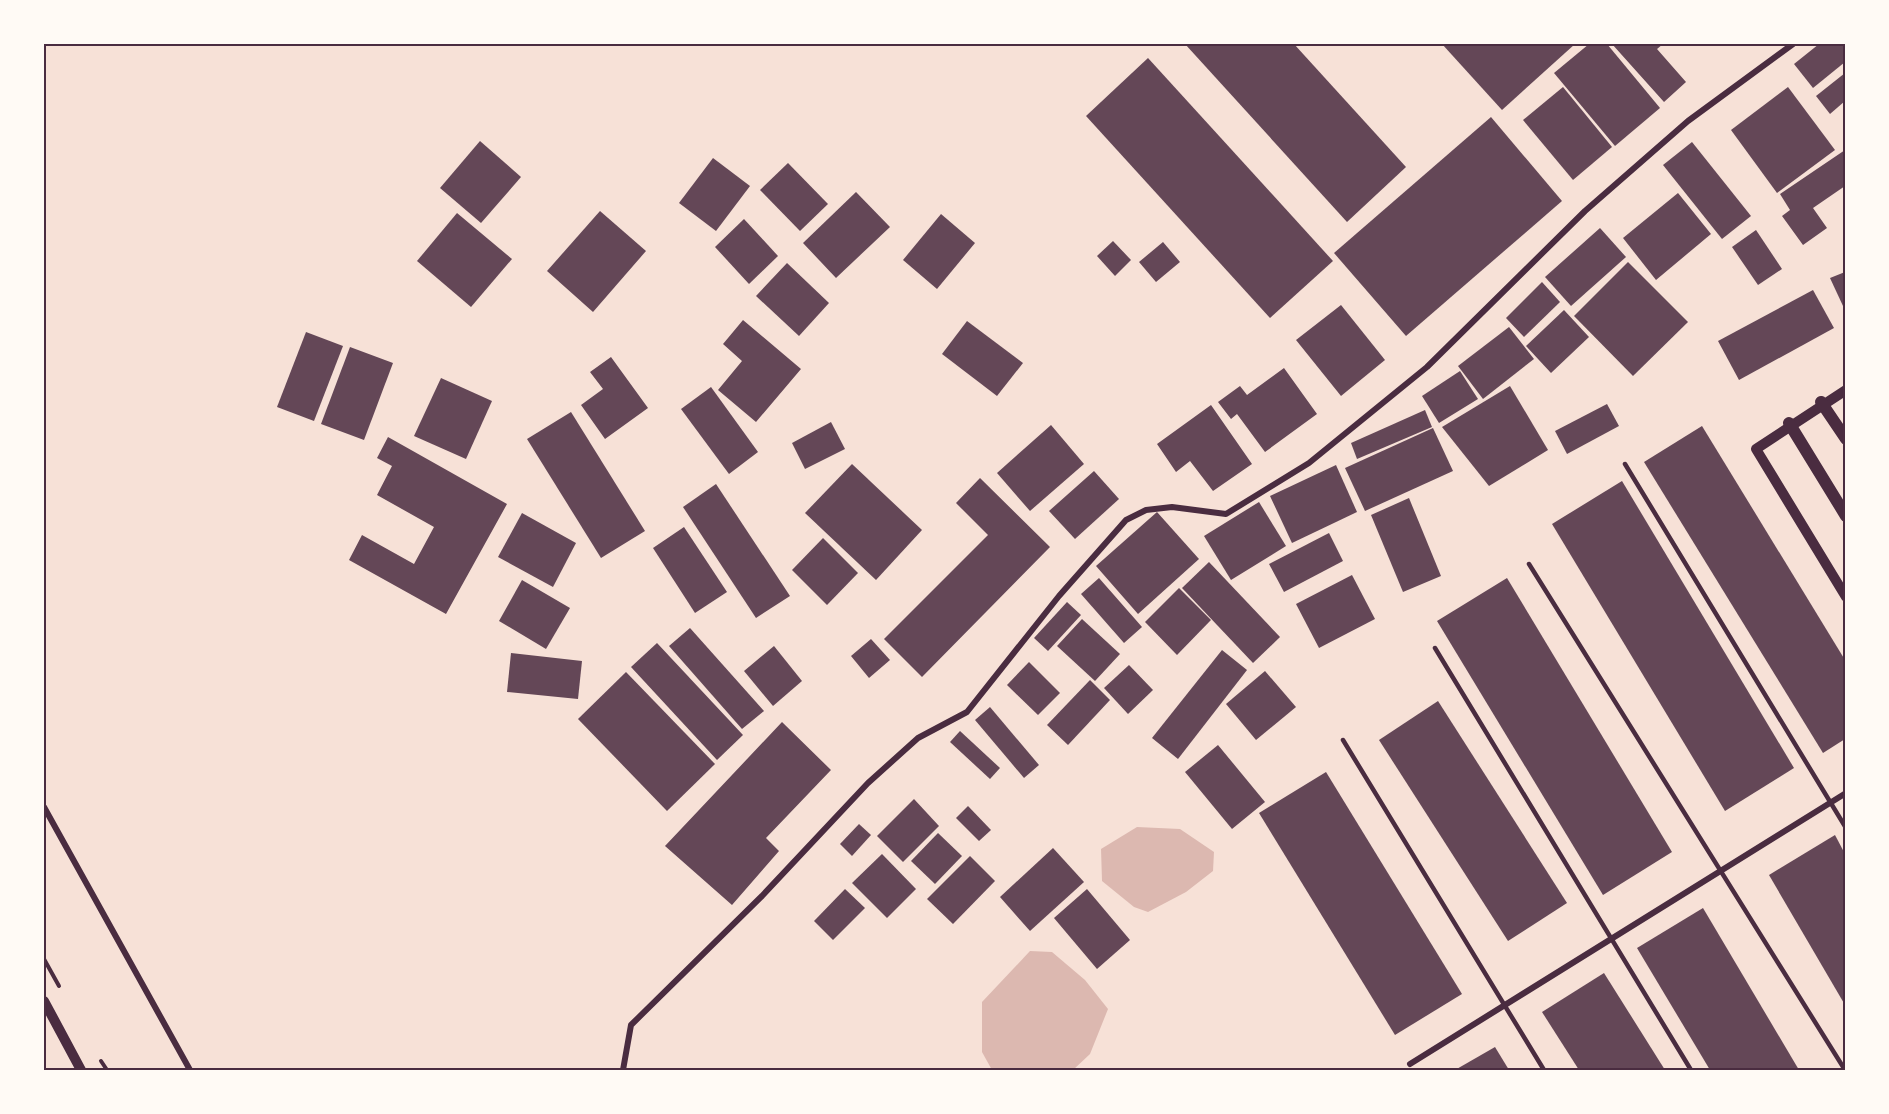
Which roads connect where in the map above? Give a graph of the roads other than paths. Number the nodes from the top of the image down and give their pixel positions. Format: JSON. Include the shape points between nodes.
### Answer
{"nodes":[{"id":1,"x":1793,"y":44,"type":"edge"},
{"id":2,"x":1845,"y":390,"type":"edge"},
{"id":3,"x":1822,"y":403,"type":"junction"},
{"id":4,"x":1790,"y":424,"type":"junction"},
{"id":5,"x":1845,"y":439,"type":"edge"},
{"id":6,"x":1625,"y":464,"type":"dead end"},
{"id":7,"x":1845,"y":516,"type":"edge"},
{"id":8,"x":1529,"y":564,"type":"dead end"},
{"id":9,"x":1845,"y":597,"type":"edge"},
{"id":10,"x":1435,"y":648,"type":"dead end"},
{"id":11,"x":1343,"y":740,"type":"dead end"},
{"id":12,"x":1845,"y":793,"type":"edge"},
{"id":13,"x":1830,"y":802,"type":"junction"},
{"id":14,"x":44,"y":807,"type":"edge"},
{"id":15,"x":1845,"y":828,"type":"edge"},
{"id":16,"x":1720,"y":871,"type":"junction"},
{"id":17,"x":1611,"y":939,"type":"junction"},
{"id":18,"x":44,"y":1001,"type":"edge"},
{"id":19,"x":1504,"y":1006,"type":"junction"},
{"id":20,"x":1410,"y":1064,"type":"dead end"},
{"id":21,"x":81,"y":1071,"type":"edge"},
{"id":22,"x":190,"y":1071,"type":"edge"},
{"id":23,"x":623,"y":1071,"type":"edge"},
{"id":24,"x":1544,"y":1071,"type":"edge"},
{"id":25,"x":1691,"y":1071,"type":"edge"},
{"id":26,"x":1845,"y":1071,"type":"edge"}],
"edges":[{"from":1,"to":23,"type":"street","via":[[1688,121],[1585,211],[1427,368],[1309,463],[1226,514],[1172,507],[1146,510],[1126,520],[1059,596],[967,712],[918,738],[868,783],[762,896],[631,1025]]},
{"from":2,"to":3,"type":"street"},
{"from":3,"to":4,"type":"street"},
{"from":3,"to":5,"type":"main road"},
{"from":4,"to":7,"type":"main road"},
{"from":4,"to":9,"type":"street","via":[[1756,449]]},
{"from":6,"to":13,"type":"lane"},
{"from":8,"to":16,"type":"lane"},
{"from":10,"to":17,"type":"lane"},
{"from":11,"to":19,"type":"lane"},
{"from":12,"to":13,"type":"street"},
{"from":13,"to":15,"type":"lane"},
{"from":13,"to":16,"type":"street"},
{"from":14,"to":22,"type":"street"},
{"from":16,"to":17,"type":"street"},
{"from":16,"to":26,"type":"lane"},
{"from":17,"to":19,"type":"street"},
{"from":17,"to":25,"type":"lane"},
{"from":18,"to":21,"type":"street"},
{"from":19,"to":20,"type":"street"},
{"from":19,"to":24,"type":"lane"}]}
